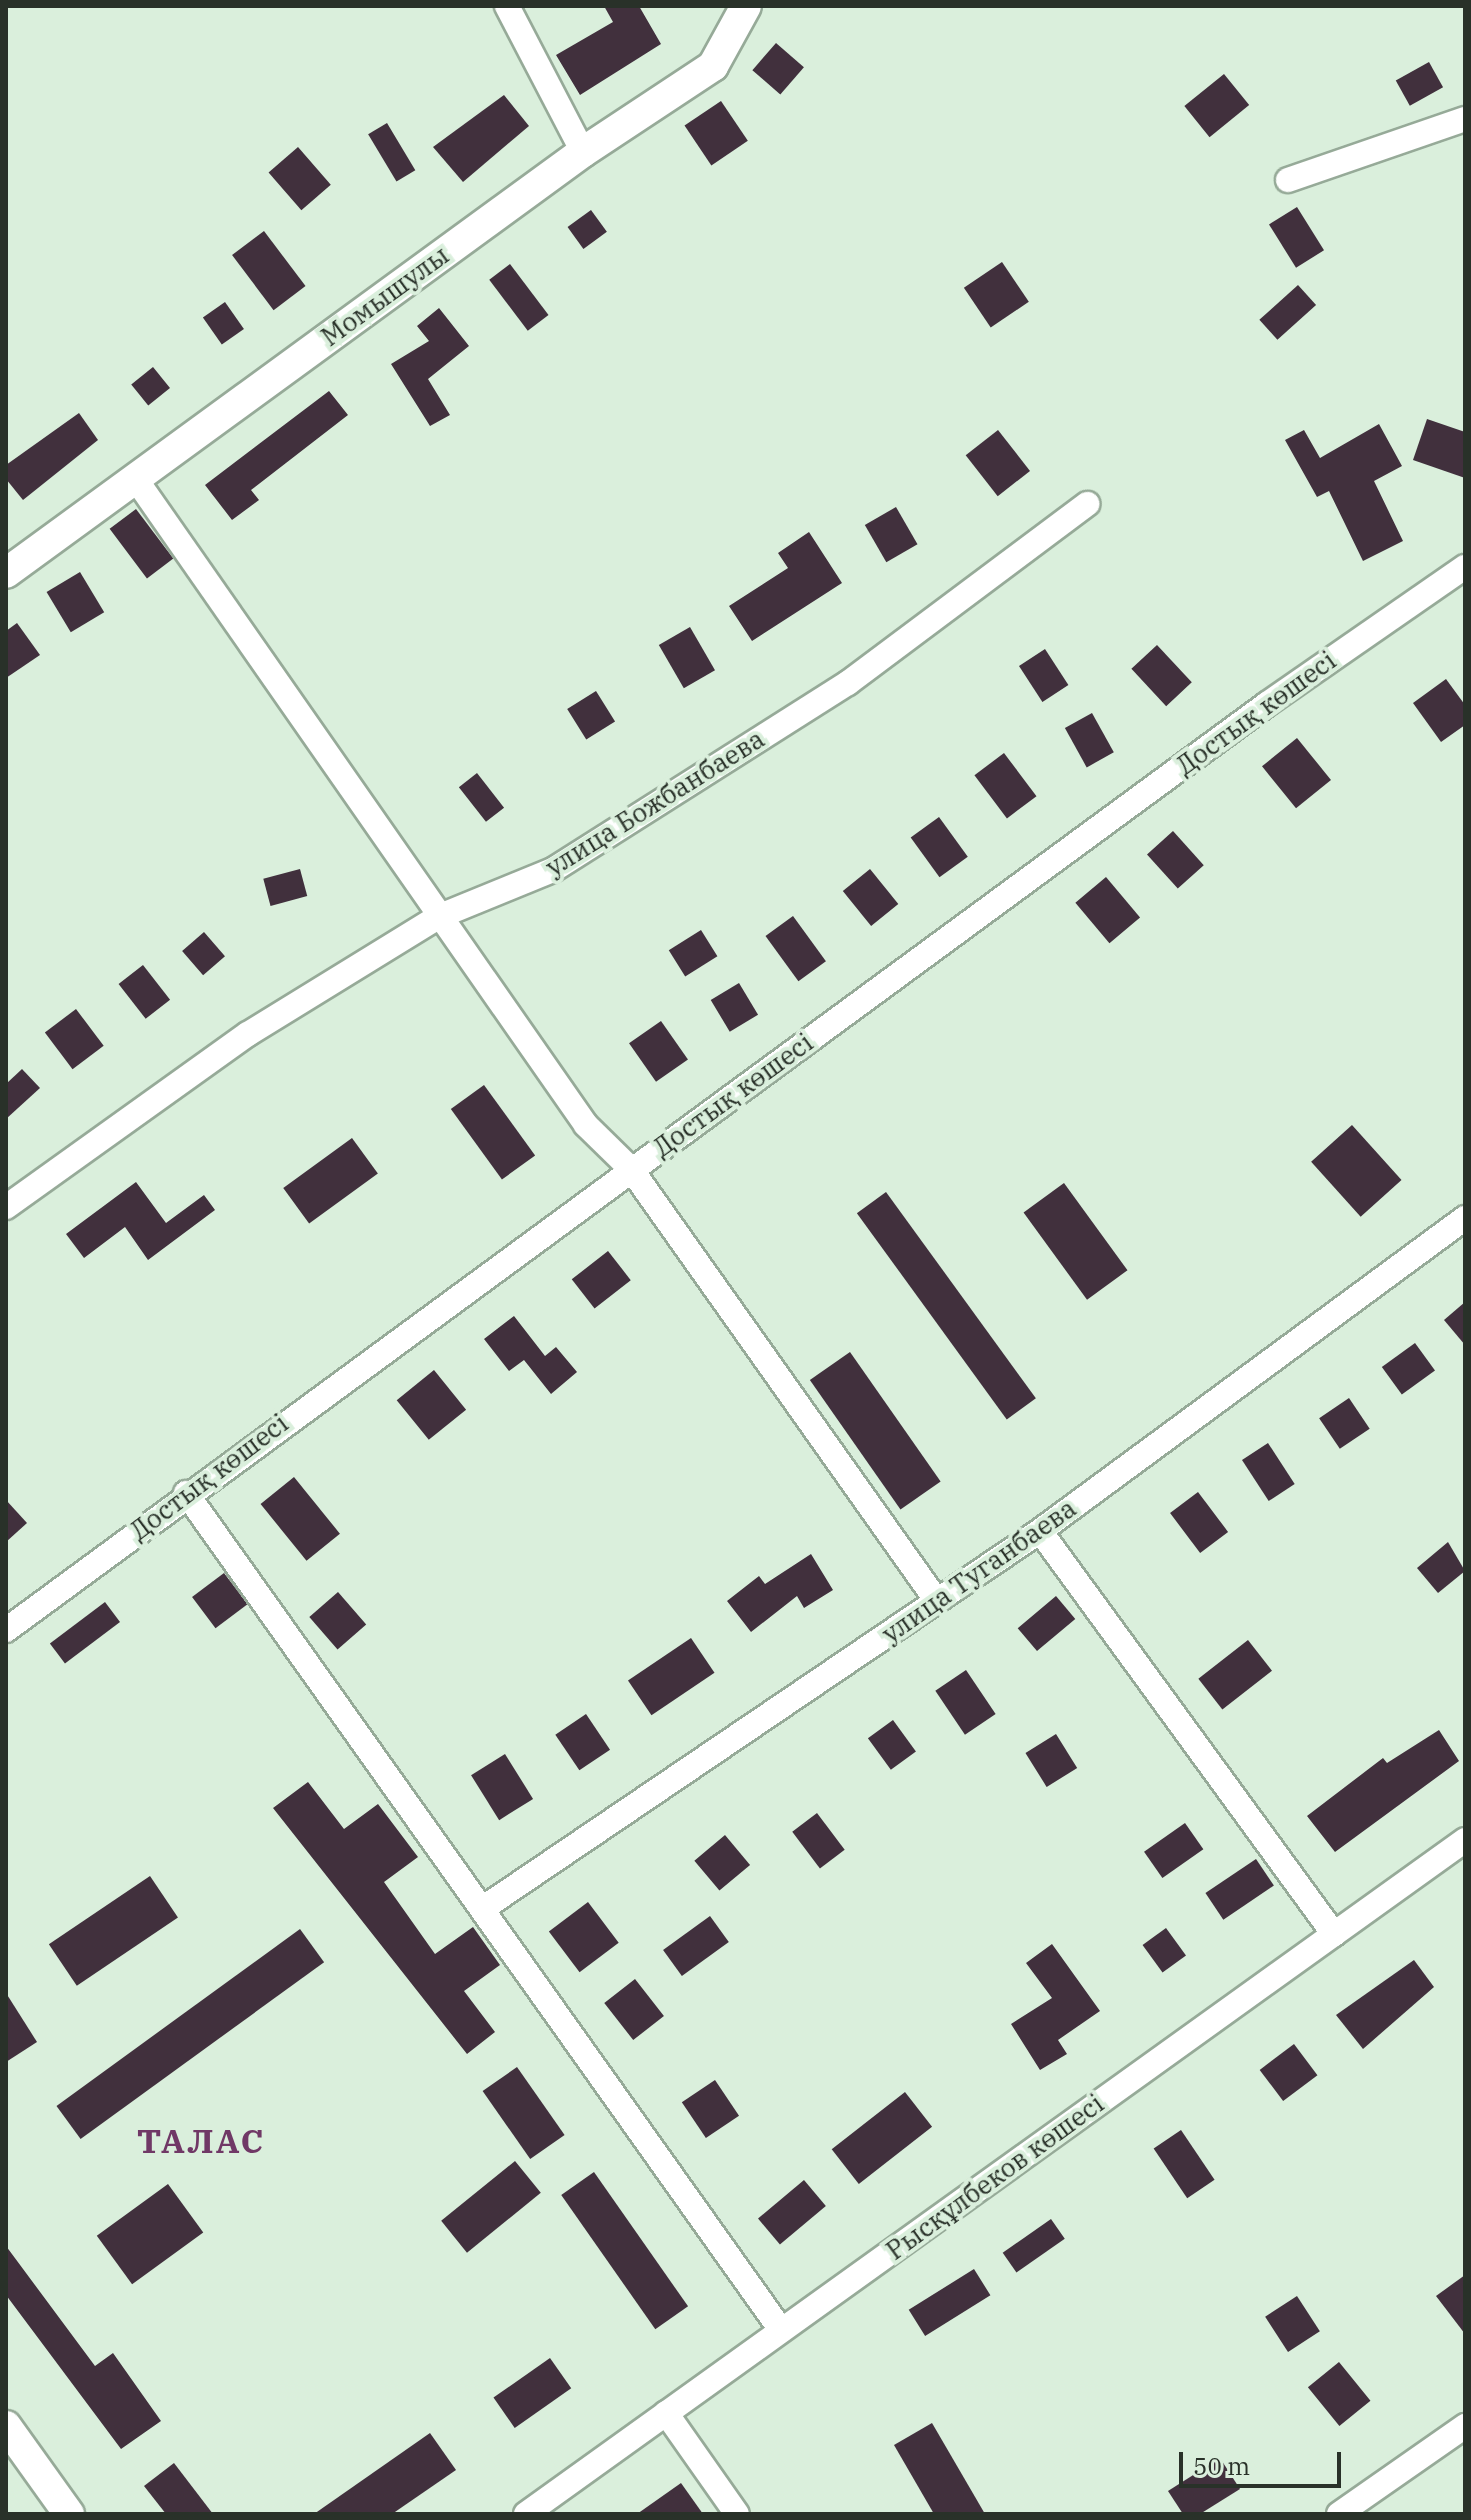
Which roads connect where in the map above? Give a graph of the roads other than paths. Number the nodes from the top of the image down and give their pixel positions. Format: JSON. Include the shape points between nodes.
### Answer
{"nodes":[{"id":1,"x":507,"y":6,"type":"edge"},
{"id":2,"x":746,"y":6,"type":"edge"},
{"id":3,"x":1465,"y":119,"type":"edge"},
{"id":4,"x":583,"y":152,"type":"junction"},
{"id":5,"x":1288,"y":180,"type":"dead end"},
{"id":6,"x":135,"y":478,"type":"junction"},
{"id":7,"x":1087,"y":504,"type":"dead end"},
{"id":8,"x":1465,"y":567,"type":"edge"},
{"id":9,"x":6,"y":573,"type":"edge"},
{"id":10,"x":440,"y":916,"type":"junction"},
{"id":11,"x":631,"y":1169,"type":"junction"},
{"id":12,"x":6,"y":1207,"type":"edge"},
{"id":13,"x":1465,"y":1218,"type":"edge"},
{"id":14,"x":186,"y":1493,"type":"junction"},
{"id":15,"x":1040,"y":1531,"type":"junction"},
{"id":16,"x":937,"y":1601,"type":"junction"},
{"id":17,"x":6,"y":1630,"type":"edge"},
{"id":18,"x":1465,"y":1840,"type":"edge"},
{"id":19,"x":482,"y":1909,"type":"junction"},
{"id":20,"x":1334,"y":1934,"type":"junction"},
{"id":21,"x":781,"y":2330,"type":"junction"},
{"id":22,"x":666,"y":2413,"type":"junction"},
{"id":23,"x":6,"y":2426,"type":"edge"},
{"id":24,"x":1465,"y":2426,"type":"edge"},
{"id":25,"x":69,"y":2514,"type":"edge"},
{"id":26,"x":526,"y":2514,"type":"edge"},
{"id":27,"x":737,"y":2514,"type":"edge"},
{"id":28,"x":1339,"y":2514,"type":"edge"}],
"edges":[{"from":1,"to":4,"type":"street"},
{"from":2,"to":4,"type":"street","name":"Момышулы","via":[[713,66]]},
{"from":3,"to":5,"type":"street"},
{"from":4,"to":6,"type":"street","name":"Момышулы"},
{"from":6,"to":9,"type":"street","name":"Момышулы"},
{"from":6,"to":10,"type":"street"},
{"from":7,"to":10,"type":"street","name":"улица Божбанбаева","via":[[834,692],[553,870]]},
{"from":8,"to":11,"type":"street","name":"Достық көшесі"},
{"from":10,"to":11,"type":"street","via":[[586,1125]]},
{"from":10,"to":12,"type":"street","name":"улица Божбанбаева","via":[[248,1034]]},
{"from":11,"to":14,"type":"street","name":"Достық көшесі"},
{"from":11,"to":16,"type":"street"},
{"from":13,"to":15,"type":"street","name":"улица Туганбаева"},
{"from":14,"to":17,"type":"street","name":"Достық көшесі"},
{"from":14,"to":19,"type":"street"},
{"from":15,"to":16,"type":"street","name":"улица Туганбаева"},
{"from":15,"to":20,"type":"street"},
{"from":16,"to":19,"type":"street","name":"улица Туганбаева"},
{"from":18,"to":20,"type":"street","name":"Рысқұлбеков көшесі"},
{"from":19,"to":21,"type":"street"},
{"from":20,"to":21,"type":"street","name":"Рысқұлбеков көшесі"},
{"from":21,"to":22,"type":"street","name":"Рысқұлбеков көшесі"},
{"from":22,"to":26,"type":"street","name":"Рысқұлбеков көшесі"},
{"from":22,"to":27,"type":"street"},
{"from":23,"to":25,"type":"street"},
{"from":24,"to":28,"type":"street"}]}
